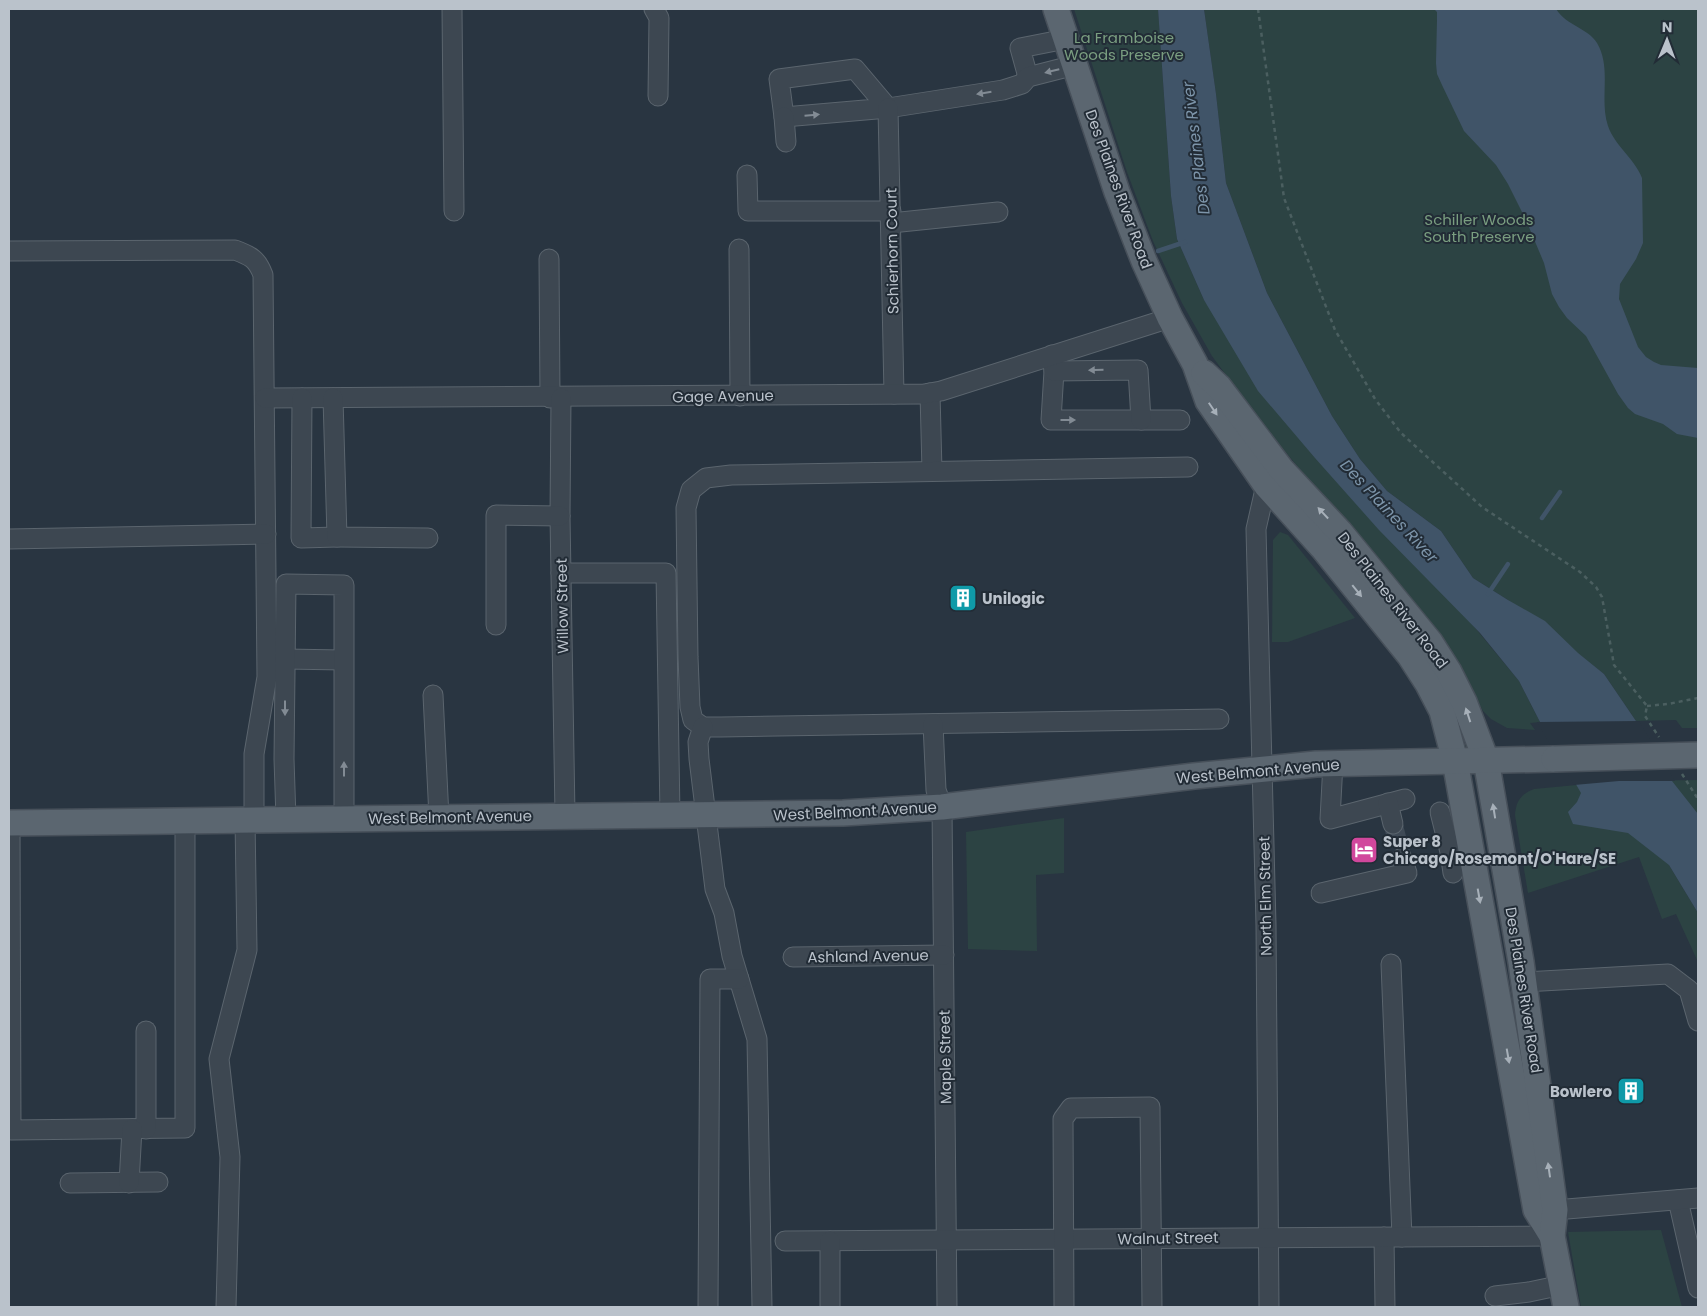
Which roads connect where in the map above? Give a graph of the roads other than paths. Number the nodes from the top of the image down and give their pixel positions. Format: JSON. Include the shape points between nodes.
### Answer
{"nodes":[{"id":1,"x":452,"y":9,"type":"edge"},
{"id":2,"x":654,"y":9,"type":"edge"},
{"id":3,"x":1056,"y":9,"type":"edge"},
{"id":4,"x":1066,"y":39,"type":"junction"},
{"id":5,"x":1075,"y":65,"type":"junction"},
{"id":6,"x":1028,"y":77,"type":"junction"},
{"id":7,"x":658,"y":96,"type":"dead end"},
{"id":8,"x":888,"y":108,"type":"junction"},
{"id":9,"x":784,"y":117,"type":"junction"},
{"id":10,"x":786,"y":142,"type":"dead end"},
{"id":11,"x":747,"y":175,"type":"dead end"},
{"id":12,"x":454,"y":211,"type":"dead end"},
{"id":13,"x":998,"y":212,"type":"dead end"},
{"id":14,"x":891,"y":217,"type":"junction"},
{"id":15,"x":739,"y":249,"type":"dead end"},
{"id":16,"x":9,"y":251,"type":"edge"},
{"id":17,"x":549,"y":259,"type":"dead end"},
{"id":18,"x":1170,"y":318,"type":"junction"},
{"id":19,"x":1053,"y":363,"type":"junction"},
{"id":20,"x":1195,"y":364,"type":"junction"},
{"id":21,"x":930,"y":393,"type":"junction"},
{"id":22,"x":894,"y":394,"type":"junction"},
{"id":23,"x":740,"y":396,"type":"junction"},
{"id":24,"x":265,"y":398,"type":"junction"},
{"id":25,"x":302,"y":398,"type":"junction"},
{"id":26,"x":333,"y":398,"type":"junction"},
{"id":27,"x":556,"y":398,"type":"junction"},
{"id":28,"x":1141,"y":420,"type":"junction"},
{"id":29,"x":1180,"y":420,"type":"dead end"},
{"id":30,"x":1188,"y":468,"type":"dead end"},
{"id":31,"x":932,"y":471,"type":"junction"},
{"id":32,"x":1266,"y":485,"type":"junction"},
{"id":33,"x":560,"y":516,"type":"junction"},
{"id":34,"x":266,"y":534,"type":"junction"},
{"id":35,"x":337,"y":537,"type":"junction"},
{"id":36,"x":428,"y":538,"type":"dead end"},
{"id":37,"x":9,"y":539,"type":"edge"},
{"id":38,"x":561,"y":573,"type":"junction"},
{"id":39,"x":496,"y":625,"type":"dead end"},
{"id":40,"x":285,"y":659,"type":"junction"},
{"id":41,"x":343,"y":660,"type":"junction"},
{"id":42,"x":433,"y":694,"type":"dead end"},
{"id":43,"x":1219,"y":719,"type":"dead end"},
{"id":44,"x":933,"y":724,"type":"junction"},
{"id":45,"x":703,"y":727,"type":"junction"},
{"id":46,"x":1698,"y":755,"type":"edge"},
{"id":47,"x":1486,"y":760,"type":"junction"},
{"id":48,"x":1455,"y":761,"type":"junction"},
{"id":49,"x":1333,"y":763,"type":"junction"},
{"id":50,"x":1263,"y":768,"type":"junction"},
{"id":51,"x":942,"y":807,"type":"junction"},
{"id":52,"x":1440,"y":812,"type":"dead end"},
{"id":53,"x":565,"y":815,"type":"junction"},
{"id":54,"x":670,"y":815,"type":"junction"},
{"id":55,"x":707,"y":815,"type":"junction"},
{"id":56,"x":439,"y":817,"type":"junction"},
{"id":57,"x":344,"y":818,"type":"junction"},
{"id":58,"x":250,"y":819,"type":"junction"},
{"id":59,"x":286,"y":819,"type":"junction"},
{"id":60,"x":185,"y":820,"type":"junction"},
{"id":61,"x":10,"y":823,"type":"edge"},
{"id":62,"x":1393,"y":824,"type":"tunnel mouth"},
{"id":63,"x":1460,"y":850,"type":"junction"},
{"id":64,"x":1402,"y":858,"type":"tunnel mouth"},
{"id":65,"x":1453,"y":873,"type":"dead end"},
{"id":66,"x":1321,"y":893,"type":"dead end"},
{"id":67,"x":944,"y":956,"type":"junction"},
{"id":68,"x":793,"y":957,"type":"dead end"},
{"id":69,"x":1391,"y":964,"type":"dead end"},
{"id":70,"x":739,"y":979,"type":"junction"},
{"id":71,"x":1524,"y":982,"type":"junction"},
{"id":72,"x":1698,"y":1021,"type":"edge"},
{"id":73,"x":146,"y":1031,"type":"dead end"},
{"id":74,"x":139,"y":1129,"type":"junction"},
{"id":75,"x":158,"y":1182,"type":"dead end"},
{"id":76,"x":70,"y":1183,"type":"dead end"},
{"id":77,"x":129,"y":1183,"type":"junction"},
{"id":78,"x":1698,"y":1198,"type":"edge"},
{"id":79,"x":1678,"y":1200,"type":"junction"},
{"id":80,"x":1555,"y":1210,"type":"junction"},
{"id":81,"x":1552,"y":1236,"type":"junction"},
{"id":82,"x":1269,"y":1237,"type":"junction"},
{"id":83,"x":1393,"y":1237,"type":"junction"},
{"id":84,"x":1151,"y":1238,"type":"junction"},
{"id":85,"x":1064,"y":1239,"type":"junction"},
{"id":86,"x":947,"y":1240,"type":"junction"},
{"id":87,"x":785,"y":1241,"type":"dead end"},
{"id":88,"x":830,"y":1241,"type":"junction"},
{"id":89,"x":1698,"y":1288,"type":"edge"},
{"id":90,"x":1495,"y":1296,"type":"dead end"},
{"id":91,"x":1565,"y":1300,"type":"edge"},
{"id":92,"x":226,"y":1307,"type":"edge"},
{"id":93,"x":708,"y":1307,"type":"edge"},
{"id":94,"x":762,"y":1307,"type":"edge"},
{"id":95,"x":830,"y":1307,"type":"edge"},
{"id":96,"x":947,"y":1307,"type":"edge"},
{"id":97,"x":1064,"y":1307,"type":"edge"},
{"id":98,"x":1152,"y":1307,"type":"edge"},
{"id":99,"x":1270,"y":1307,"type":"edge"},
{"id":100,"x":1385,"y":1307,"type":"edge"}],
"edges":[{"from":1,"to":12,"type":"street"},
{"from":2,"to":7,"type":"street","via":[[659,18]]},
{"from":3,"to":4,"type":"main road","name":"Des Plaines River Road"},
{"from":4,"to":5,"type":"main road","name":"Des Plaines River Road"},
{"from":4,"to":6,"type":"street","via":[[1020,48]]},
{"from":5,"to":6,"type":"street","one_way":true},
{"from":5,"to":18,"type":"main road","name":"Des Plaines River Road","via":[[1117,192]]},
{"from":6,"to":8,"type":"street","one_way":true,"via":[[1022,84],[1003,90]]},
{"from":9,"to":8,"type":"street","one_way":true},
{"from":8,"to":9,"type":"street","via":[[855,69],[779,80]]},
{"from":8,"to":14,"type":"street","name":"Schierhorn Court"},
{"from":9,"to":10,"type":"street"},
{"from":11,"to":14,"type":"street","via":[[748,212]]},
{"from":13,"to":14,"type":"street"},
{"from":14,"to":22,"type":"street","name":"Schierhorn Court"},
{"from":15,"to":23,"type":"street"},
{"from":16,"to":24,"type":"street","via":[[235,250],[249,255],[264,275]]},
{"from":17,"to":27,"type":"street","name":"Willow Street"},
{"from":18,"to":19,"type":"street","name":"Gage Avenue"},
{"from":18,"to":20,"type":"main road","name":"Des Plaines River Road"},
{"from":19,"to":21,"type":"street","name":"Gage Avenue"},
{"from":28,"to":19,"type":"street","one_way":true,"via":[[1138,370]]},
{"from":19,"to":28,"type":"street","one_way":true,"via":[[1052,420]]},
{"from":20,"to":32,"type":"main road","name":"Des Plaines River Road","one_way":true,"via":[[1208,401]]},
{"from":47,"to":20,"type":"main road","name":"Des Plaines River Road","one_way":true,"via":[[1464,702],[1430,642],[1340,532],[1281,469],[1219,387]]},
{"from":21,"to":22,"type":"street","name":"Gage Avenue"},
{"from":21,"to":31,"type":"street"},
{"from":22,"to":23,"type":"street","name":"Gage Avenue"},
{"from":23,"to":27,"type":"street","name":"Gage Avenue"},
{"from":24,"to":25,"type":"street","name":"Gage Avenue"},
{"from":24,"to":34,"type":"street"},
{"from":25,"to":26,"type":"street","name":"Gage Avenue"},
{"from":25,"to":35,"type":"street","via":[[301,538]]},
{"from":26,"to":27,"type":"street","name":"Gage Avenue"},
{"from":26,"to":35,"type":"street"},
{"from":27,"to":33,"type":"street","name":"Willow Street"},
{"from":28,"to":29,"type":"street"},
{"from":30,"to":31,"type":"street"},
{"from":31,"to":45,"type":"street","via":[[731,475],[706,478],[691,490],[686,508],[689,692],[693,720]]},
{"from":32,"to":48,"type":"main road","name":"Des Plaines River Road","one_way":true,"via":[[1322,547],[1410,656],[1442,711]]},
{"from":32,"to":50,"type":"street","name":"North Elm Street","via":[[1256,529]]},
{"from":33,"to":38,"type":"street","name":"Willow Street"},
{"from":33,"to":39,"type":"street","via":[[496,515]]},
{"from":34,"to":37,"type":"street"},
{"from":34,"to":58,"type":"street","via":[[267,677],[254,754]]},
{"from":35,"to":36,"type":"street"},
{"from":38,"to":53,"type":"street","name":"Willow Street"},
{"from":38,"to":54,"type":"street","via":[[666,573]]},
{"from":40,"to":41,"type":"street"},
{"from":40,"to":41,"type":"street","via":[[286,584],[344,585]]},
{"from":40,"to":59,"type":"street","one_way":true},
{"from":57,"to":41,"type":"street","one_way":true},
{"from":42,"to":56,"type":"street"},
{"from":43,"to":44,"type":"street"},
{"from":44,"to":45,"type":"street"},
{"from":44,"to":51,"type":"street","name":"Maple Street","via":[[936,790]]},
{"from":45,"to":55,"type":"street","via":[[698,742]]},
{"from":46,"to":47,"type":"main road","name":"West Belmont Avenue","bridge":true},
{"from":47,"to":48,"type":"main road","name":"West Belmont Avenue"},
{"from":71,"to":47,"type":"main road","name":"Des Plaines River Road","one_way":true},
{"from":48,"to":49,"type":"main road","name":"West Belmont Avenue"},
{"from":48,"to":63,"type":"main road","name":"Des Plaines River Road"},
{"from":49,"to":50,"type":"main road","name":"West Belmont Avenue"},
{"from":49,"to":62,"type":"street","via":[[1330,819],[1396,801]]},
{"from":50,"to":51,"type":"main road","name":"West Belmont Avenue"},
{"from":50,"to":82,"type":"street","name":"North Elm Street"},
{"from":51,"to":55,"type":"main road","name":"West Belmont Avenue","via":[[843,813]]},
{"from":51,"to":67,"type":"street","name":"Maple Street"},
{"from":52,"to":63,"type":"street"},
{"from":53,"to":54,"type":"main road","name":"West Belmont Avenue"},
{"from":53,"to":56,"type":"main road","name":"West Belmont Avenue"},
{"from":54,"to":55,"type":"main road","name":"West Belmont Avenue"},
{"from":55,"to":70,"type":"street","via":[[715,889],[724,913]]},
{"from":56,"to":57,"type":"main road","name":"West Belmont Avenue"},
{"from":57,"to":59,"type":"main road","name":"West Belmont Avenue"},
{"from":58,"to":59,"type":"main road","name":"West Belmont Avenue"},
{"from":58,"to":60,"type":"main road","name":"West Belmont Avenue"},
{"from":58,"to":92,"type":"street","via":[[247,950],[220,1059],[230,1157]]},
{"from":60,"to":61,"type":"main road","name":"West Belmont Avenue"},
{"from":60,"to":74,"type":"street","via":[[185,1128]]},
{"from":61,"to":74,"type":"street","via":[[11,1130]]},
{"from":63,"to":65,"type":"street"},
{"from":63,"to":81,"type":"main road","name":"Des Plaines River Road","one_way":true,"via":[[1536,1210]]},
{"from":64,"to":66,"type":"street","via":[[1407,873]]},
{"from":67,"to":68,"type":"street","name":"Ashland Avenue"},
{"from":67,"to":86,"type":"street","name":"Maple Street"},
{"from":69,"to":83,"type":"street"},
{"from":70,"to":93,"type":"street","via":[[710,979]]},
{"from":70,"to":94,"type":"street","via":[[757,1039]]},
{"from":71,"to":72,"type":"street","via":[[1668,974],[1689,990]]},
{"from":80,"to":71,"type":"main road","name":"Des Plaines River Road","one_way":true},
{"from":73,"to":74,"type":"street"},
{"from":74,"to":77,"type":"street"},
{"from":75,"to":77,"type":"street"},
{"from":76,"to":77,"type":"street"},
{"from":78,"to":79,"type":"street"},
{"from":79,"to":80,"type":"street"},
{"from":79,"to":89,"type":"street"},
{"from":80,"to":81,"type":"main road","name":"Des Plaines River Road"},
{"from":81,"to":83,"type":"street","name":"Walnut Street"},
{"from":81,"to":91,"type":"main road","name":"Des Plaines River Road"},
{"from":82,"to":83,"type":"street","name":"Walnut Street"},
{"from":82,"to":84,"type":"street","name":"Walnut Street"},
{"from":82,"to":99,"type":"street","name":"North Elm Street"},
{"from":83,"to":100,"type":"street"},
{"from":84,"to":85,"type":"street","name":"Walnut Street"},
{"from":84,"to":85,"type":"street","via":[[1150,1107],[1130,1107],[1071,1108],[1063,1119]]},
{"from":84,"to":98,"type":"street"},
{"from":85,"to":86,"type":"street","name":"Walnut Street"},
{"from":85,"to":97,"type":"street"},
{"from":86,"to":88,"type":"street","name":"Walnut Street"},
{"from":86,"to":96,"type":"street","name":"Maple Street"},
{"from":87,"to":88,"type":"street","name":"Walnut Street"},
{"from":88,"to":95,"type":"street"},
{"from":90,"to":91,"type":"street","via":[[1529,1292]]}]}
